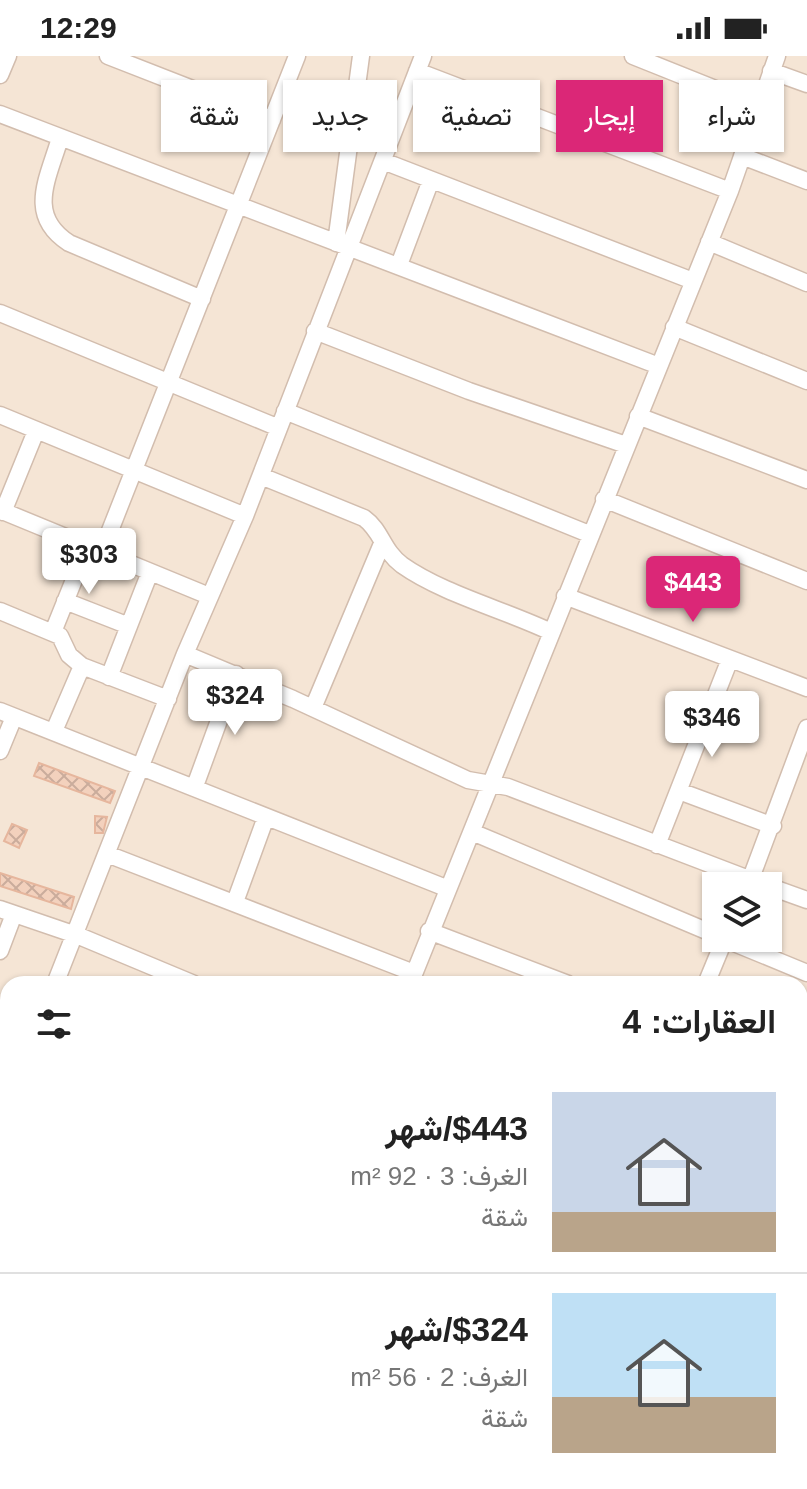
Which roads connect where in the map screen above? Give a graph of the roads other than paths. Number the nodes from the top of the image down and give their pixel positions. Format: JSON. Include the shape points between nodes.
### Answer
{"nodes":[{"id":1,"x":8,"y":56,"type":"edge"},
{"id":2,"x":108,"y":56,"type":"edge"},
{"id":3,"x":297,"y":56,"type":"edge"},
{"id":4,"x":361,"y":56,"type":"edge"},
{"id":5,"x":633,"y":56,"type":"edge"},
{"id":6,"x":774,"y":63,"type":"edge"},
{"id":7,"x":420,"y":64,"type":"edge"},
{"id":8,"x":0,"y":75,"type":"edge"},
{"id":9,"x":693,"y":80,"type":"edge"},
{"id":10,"x":807,"y":84,"type":"edge"},
{"id":11,"x":0,"y":114,"type":"edge"},
{"id":12,"x":272,"y":120,"type":"junction"},
{"id":13,"x":60,"y":138,"type":"junction"},
{"id":14,"x":743,"y":152,"type":"edge"},
{"id":15,"x":742,"y":156,"type":"junction"},
{"id":16,"x":383,"y":161,"type":"junction"},
{"id":17,"x":431,"y":180,"type":"junction"},
{"id":18,"x":807,"y":181,"type":"edge"},
{"id":19,"x":730,"y":191,"type":"junction"},
{"id":20,"x":238,"y":207,"type":"junction"},
{"id":21,"x":709,"y":242,"type":"junction"},
{"id":22,"x":343,"y":245,"type":"junction"},
{"id":23,"x":399,"y":265,"type":"junction"},
{"id":24,"x":693,"y":281,"type":"junction"},
{"id":25,"x":807,"y":283,"type":"edge"},
{"id":26,"x":202,"y":299,"type":"junction"},
{"id":27,"x":0,"y":313,"type":"edge"},
{"id":28,"x":674,"y":327,"type":"junction"},
{"id":29,"x":315,"y":331,"type":"junction"},
{"id":30,"x":659,"y":366,"type":"junction"},
{"id":31,"x":807,"y":381,"type":"edge"},
{"id":32,"x":170,"y":382,"type":"junction"},
{"id":33,"x":285,"y":411,"type":"junction"},
{"id":34,"x":0,"y":415,"type":"edge"},
{"id":35,"x":638,"y":416,"type":"junction"},
{"id":36,"x":279,"y":428,"type":"junction"},
{"id":37,"x":36,"y":431,"type":"junction"},
{"id":38,"x":626,"y":445,"type":"junction"},
{"id":39,"x":135,"y":472,"type":"junction"},
{"id":40,"x":261,"y":476,"type":"junction"},
{"id":41,"x":807,"y":480,"type":"edge"},
{"id":42,"x":604,"y":499,"type":"junction"},
{"id":43,"x":2,"y":511,"type":"edge"},
{"id":44,"x":245,"y":516,"type":"junction"},
{"id":45,"x":589,"y":534,"type":"junction"},
{"id":46,"x":381,"y":546,"type":"junction"},
{"id":47,"x":95,"y":548,"type":"junction"},
{"id":48,"x":150,"y":572,"type":"junction"},
{"id":49,"x":807,"y":581,"type":"edge"},
{"id":50,"x":209,"y":596,"type":"junction"},
{"id":51,"x":565,"y":596,"type":"junction"},
{"id":52,"x":65,"y":601,"type":"junction"},
{"id":53,"x":0,"y":611,"type":"edge"},
{"id":54,"x":129,"y":626,"type":"junction"},
{"id":55,"x":53,"y":632,"type":"junction"},
{"id":56,"x":551,"y":632,"type":"junction"},
{"id":57,"x":185,"y":654,"type":"junction"},
{"id":58,"x":730,"y":659,"type":"junction"},
{"id":59,"x":82,"y":666,"type":"junction"},
{"id":60,"x":236,"y":674,"type":"junction"},
{"id":61,"x":109,"y":677,"type":"junction"},
{"id":62,"x":807,"y":688,"type":"edge"},
{"id":63,"x":168,"y":699,"type":"junction"},
{"id":64,"x":313,"y":708,"type":"junction"},
{"id":65,"x":7,"y":714,"type":"edge"},
{"id":66,"x":807,"y":728,"type":"edge"},
{"id":67,"x":54,"y":731,"type":"junction"},
{"id":68,"x":0,"y":751,"type":"edge"},
{"id":69,"x":142,"y":767,"type":"junction"},
{"id":70,"x":491,"y":785,"type":"junction"},
{"id":71,"x":195,"y":786,"type":"junction"},
{"id":72,"x":679,"y":791,"type":"junction"},
{"id":73,"x":266,"y":817,"type":"junction"},
{"id":74,"x":773,"y":826,"type":"junction"},
{"id":75,"x":472,"y":832,"type":"junction"},
{"id":76,"x":657,"y":845,"type":"junction"},
{"id":77,"x":107,"y":854,"type":"junction"},
{"id":78,"x":725,"y":872,"type":"edge"},
{"id":79,"x":761,"y":872,"type":"edge"},
{"id":80,"x":446,"y":888,"type":"junction"},
{"id":81,"x":782,"y":892,"type":"edge"},
{"id":82,"x":807,"y":900,"type":"edge"},
{"id":83,"x":235,"y":902,"type":"junction"},
{"id":84,"x":7,"y":912,"type":"edge"},
{"id":85,"x":702,"y":930,"type":"edge"},
{"id":86,"x":429,"y":931,"type":"junction"},
{"id":87,"x":73,"y":934,"type":"junction"},
{"id":88,"x":0,"y":951,"type":"edge"},
{"id":89,"x":717,"y":952,"type":"edge"},
{"id":90,"x":756,"y":952,"type":"edge"},
{"id":91,"x":807,"y":973,"type":"edge"},
{"id":92,"x":58,"y":976,"type":"edge"},
{"id":93,"x":175,"y":976,"type":"edge"},
{"id":94,"x":405,"y":976,"type":"edge"},
{"id":95,"x":413,"y":976,"type":"edge"},
{"id":96,"x":547,"y":976,"type":"edge"},
{"id":97,"x":709,"y":976,"type":"edge"}],
"edges":[{"from":1,"to":8,"type":"street"},
{"from":2,"to":12,"type":"street"},
{"from":3,"to":12,"type":"street"},
{"from":4,"to":22,"type":"street"},
{"from":5,"to":9,"type":"street"},
{"from":6,"to":10,"type":"street"},
{"from":7,"to":16,"type":"street"},
{"from":7,"to":19,"type":"street"},
{"from":11,"to":13,"type":"street"},
{"from":12,"to":20,"type":"street"},
{"from":13,"to":20,"type":"street"},
{"from":13,"to":26,"type":"street","via":[[43,207],[52,232]]},
{"from":14,"to":15,"type":"street"},
{"from":15,"to":18,"type":"street"},
{"from":15,"to":19,"type":"street"},
{"from":16,"to":17,"type":"street"},
{"from":16,"to":22,"type":"street"},
{"from":17,"to":23,"type":"street"},
{"from":17,"to":24,"type":"street"},
{"from":19,"to":21,"type":"street"},
{"from":20,"to":22,"type":"street"},
{"from":20,"to":26,"type":"street"},
{"from":21,"to":24,"type":"street"},
{"from":21,"to":25,"type":"street"},
{"from":22,"to":23,"type":"street"},
{"from":22,"to":29,"type":"street"},
{"from":23,"to":30,"type":"street"},
{"from":24,"to":28,"type":"street"},
{"from":26,"to":32,"type":"street"},
{"from":27,"to":32,"type":"street"},
{"from":28,"to":30,"type":"street"},
{"from":28,"to":31,"type":"street"},
{"from":29,"to":33,"type":"street"},
{"from":29,"to":38,"type":"street"},
{"from":30,"to":35,"type":"street"},
{"from":32,"to":36,"type":"street"},
{"from":32,"to":39,"type":"street"},
{"from":33,"to":36,"type":"street"},
{"from":33,"to":45,"type":"street"},
{"from":34,"to":37,"type":"street"},
{"from":35,"to":38,"type":"street"},
{"from":35,"to":41,"type":"street"},
{"from":36,"to":40,"type":"street"},
{"from":37,"to":39,"type":"street"},
{"from":37,"to":43,"type":"street"},
{"from":38,"to":42,"type":"street"},
{"from":39,"to":44,"type":"street"},
{"from":39,"to":47,"type":"street"},
{"from":40,"to":44,"type":"street"},
{"from":40,"to":46,"type":"street","via":[[364,518],[373,524]]},
{"from":42,"to":45,"type":"street"},
{"from":42,"to":49,"type":"street"},
{"from":43,"to":47,"type":"street"},
{"from":44,"to":50,"type":"street"},
{"from":45,"to":51,"type":"street"},
{"from":46,"to":56,"type":"street","via":[[405,567]]},
{"from":46,"to":64,"type":"street"},
{"from":47,"to":48,"type":"street"},
{"from":47,"to":52,"type":"street"},
{"from":48,"to":50,"type":"street"},
{"from":48,"to":54,"type":"street"},
{"from":50,"to":57,"type":"street"},
{"from":51,"to":56,"type":"street"},
{"from":51,"to":58,"type":"street"},
{"from":52,"to":54,"type":"street"},
{"from":52,"to":55,"type":"street"},
{"from":53,"to":55,"type":"street"},
{"from":54,"to":61,"type":"street"},
{"from":55,"to":59,"type":"street"},
{"from":56,"to":70,"type":"street"},
{"from":57,"to":60,"type":"street"},
{"from":57,"to":63,"type":"street"},
{"from":58,"to":62,"type":"street"},
{"from":58,"to":72,"type":"street"},
{"from":59,"to":61,"type":"street"},
{"from":59,"to":67,"type":"street"},
{"from":60,"to":64,"type":"street"},
{"from":60,"to":71,"type":"street"},
{"from":61,"to":63,"type":"street"},
{"from":63,"to":69,"type":"street"},
{"from":64,"to":70,"type":"street","via":[[442,769]]},
{"from":65,"to":67,"type":"street"},
{"from":65,"to":68,"type":"street"},
{"from":66,"to":74,"type":"street"},
{"from":67,"to":69,"type":"street"},
{"from":69,"to":71,"type":"street"},
{"from":69,"to":77,"type":"street"},
{"from":70,"to":75,"type":"street"},
{"from":70,"to":76,"type":"street"},
{"from":71,"to":73,"type":"street"},
{"from":72,"to":74,"type":"street"},
{"from":72,"to":76,"type":"street"},
{"from":73,"to":80,"type":"street"},
{"from":73,"to":83,"type":"street"},
{"from":74,"to":79,"type":"street"},
{"from":75,"to":80,"type":"street"},
{"from":75,"to":85,"type":"street"},
{"from":76,"to":78,"type":"street"},
{"from":77,"to":83,"type":"street"},
{"from":77,"to":87,"type":"street"},
{"from":80,"to":86,"type":"street"},
{"from":81,"to":82,"type":"street"},
{"from":83,"to":94,"type":"street"},
{"from":84,"to":87,"type":"street"},
{"from":84,"to":88,"type":"street"},
{"from":86,"to":95,"type":"street"},
{"from":86,"to":96,"type":"street"},
{"from":87,"to":92,"type":"street"},
{"from":87,"to":93,"type":"street"},
{"from":89,"to":97,"type":"street"},
{"from":90,"to":91,"type":"street"}]}
